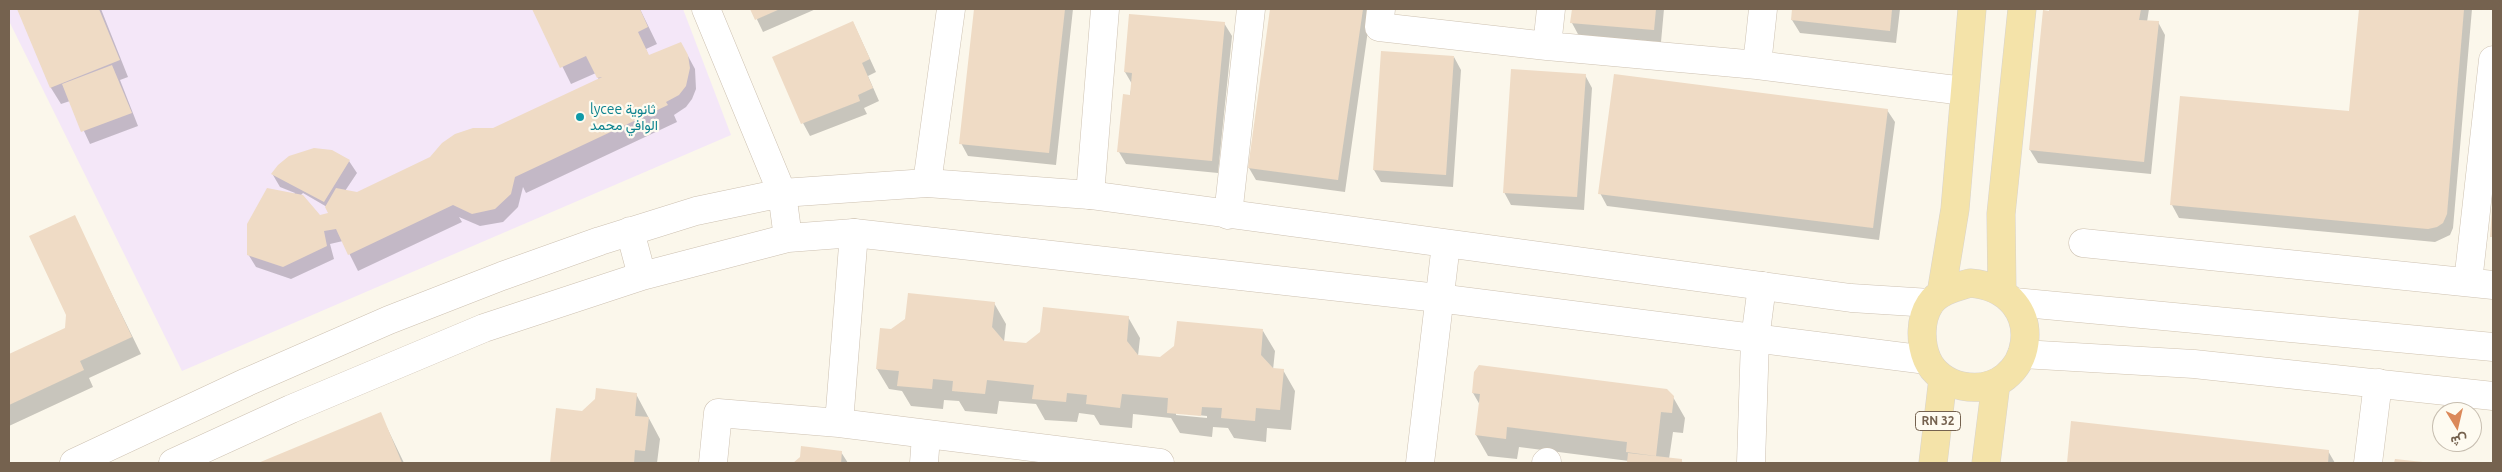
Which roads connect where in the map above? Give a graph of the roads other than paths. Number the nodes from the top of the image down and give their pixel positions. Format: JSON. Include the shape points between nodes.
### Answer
{"nodes":[{"id":1,"x":706,"y":9,"type":"edge"},
{"id":2,"x":951,"y":9,"type":"edge"},
{"id":3,"x":1105,"y":9,"type":"edge"},
{"id":4,"x":1251,"y":9,"type":"edge"},
{"id":5,"x":1381,"y":9,"type":"edge"},
{"id":6,"x":1551,"y":9,"type":"edge"},
{"id":7,"x":1763,"y":9,"type":"edge"},
{"id":8,"x":1972,"y":9,"type":"edge"},
{"id":9,"x":2022,"y":9,"type":"edge"},
{"id":10,"x":1547,"y":46,"type":"junction"},
{"id":11,"x":2493,"y":60,"type":"edge"},
{"id":12,"x":1757,"y":65,"type":"junction"},
{"id":13,"x":1964,"y":91,"type":"junction"},
{"id":14,"x":927,"y":183,"type":"junction"},
{"id":15,"x":782,"y":192,"type":"junction"},
{"id":16,"x":1090,"y":195,"type":"junction"},
{"id":17,"x":1228,"y":215,"type":"junction"},
{"id":18,"x":630,"y":231,"type":"junction"},
{"id":19,"x":854,"y":233,"type":"junction"},
{"id":20,"x":788,"y":238,"type":"junction"},
{"id":21,"x":1446,"y":244,"type":"junction"},
{"id":22,"x":2083,"y":244,"type":"dead end"},
{"id":23,"x":642,"y":276,"type":"junction"},
{"id":24,"x":2481,"y":283,"type":"edge"},
{"id":25,"x":1762,"y":286,"type":"junction"},
{"id":26,"x":2008,"y":297,"type":"junction"},
{"id":27,"x":1438,"y":298,"type":"junction"},
{"id":28,"x":1935,"y":299,"type":"junction"},
{"id":29,"x":1755,"y":339,"type":"junction"},
{"id":30,"x":2493,"y":347,"type":"edge"},
{"id":31,"x":2022,"y":354,"type":"junction"},
{"id":32,"x":1935,"y":369,"type":"junction"},
{"id":33,"x":247,"y":382,"type":"junction"},
{"id":34,"x":1996,"y":383,"type":"junction"},
{"id":35,"x":2378,"y":383,"type":"junction"},
{"id":36,"x":2493,"y":396,"type":"edge"},
{"id":37,"x":265,"y":421,"type":"junction"},
{"id":38,"x":839,"y":423,"type":"junction"},
{"id":39,"x":926,"y":436,"type":"junction"},
{"id":40,"x":74,"y":463,"type":"edge"},
{"id":41,"x":173,"y":463,"type":"edge"},
{"id":42,"x":713,"y":463,"type":"edge"},
{"id":43,"x":924,"y":463,"type":"edge"},
{"id":44,"x":1160,"y":463,"type":"edge"},
{"id":45,"x":1420,"y":463,"type":"edge"},
{"id":46,"x":1750,"y":463,"type":"edge"},
{"id":47,"x":1932,"y":463,"type":"edge"},
{"id":48,"x":1986,"y":463,"type":"edge"},
{"id":49,"x":2368,"y":463,"type":"edge"}],
"edges":[{"from":1,"to":15,"type":"street"},
{"from":2,"to":14,"type":"street"},
{"from":3,"to":16,"type":"street"},
{"from":4,"to":17,"type":"street"},
{"from":5,"to":10,"type":"street","via":[[1379,27]]},
{"from":6,"to":10,"type":"street"},
{"from":7,"to":12,"type":"street"},
{"from":8,"to":13,"type":"main road"},
{"from":9,"to":26,"type":"main road","via":[[2001,214]]},
{"from":10,"to":12,"type":"street"},
{"from":11,"to":24,"type":"street"},
{"from":12,"to":13,"type":"street"},
{"from":13,"to":28,"type":"main road","via":[[1953,219]]},
{"from":14,"to":15,"type":"street"},
{"from":14,"to":16,"type":"street"},
{"from":15,"to":18,"type":"street","via":[[696,211]]},
{"from":15,"to":20,"type":"street"},
{"from":16,"to":17,"type":"street"},
{"from":17,"to":21,"type":"street"},
{"from":18,"to":23,"type":"street"},
{"from":18,"to":33,"type":"street","via":[[389,320]]},
{"from":19,"to":20,"type":"street"},
{"from":19,"to":27,"type":"street"},
{"from":19,"to":38,"type":"street"},
{"from":20,"to":23,"type":"street"},
{"from":21,"to":25,"type":"street"},
{"from":21,"to":27,"type":"street"},
{"from":22,"to":24,"type":"street"},
{"from":23,"to":37,"type":"street","via":[[484,328]]},
{"from":25,"to":28,"type":"street","via":[[1851,298]]},
{"from":25,"to":29,"type":"street"},
{"from":26,"to":28,"type":"main road","via":[[1987,285],[1970,283],[1952,288]]},
{"from":26,"to":30,"type":"street"},
{"from":26,"to":31,"type":"main road","via":[[2023,318],[2026,336]]},
{"from":27,"to":29,"type":"street"},
{"from":27,"to":45,"type":"street"},
{"from":28,"to":32,"type":"main road","via":[[1922,327],[1922,344]]},
{"from":29,"to":32,"type":"street"},
{"from":29,"to":46,"type":"street"},
{"from":31,"to":34,"type":"main road","via":[[2007,376]]},
{"from":31,"to":35,"type":"street","via":[[2194,364]]},
{"from":32,"to":34,"type":"main road","via":[[1955,384],[1969,387]]},
{"from":32,"to":47,"type":"main road","number":"RN 32"},
{"from":33,"to":37,"type":"street"},
{"from":33,"to":40,"type":"street"},
{"from":34,"to":48,"type":"main road"},
{"from":35,"to":36,"type":"street"},
{"from":35,"to":49,"type":"street"},
{"from":37,"to":41,"type":"street"},
{"from":38,"to":39,"type":"street"},
{"from":38,"to":42,"type":"street","via":[[718,414]]},
{"from":39,"to":43,"type":"street"},
{"from":39,"to":44,"type":"street"}]}
